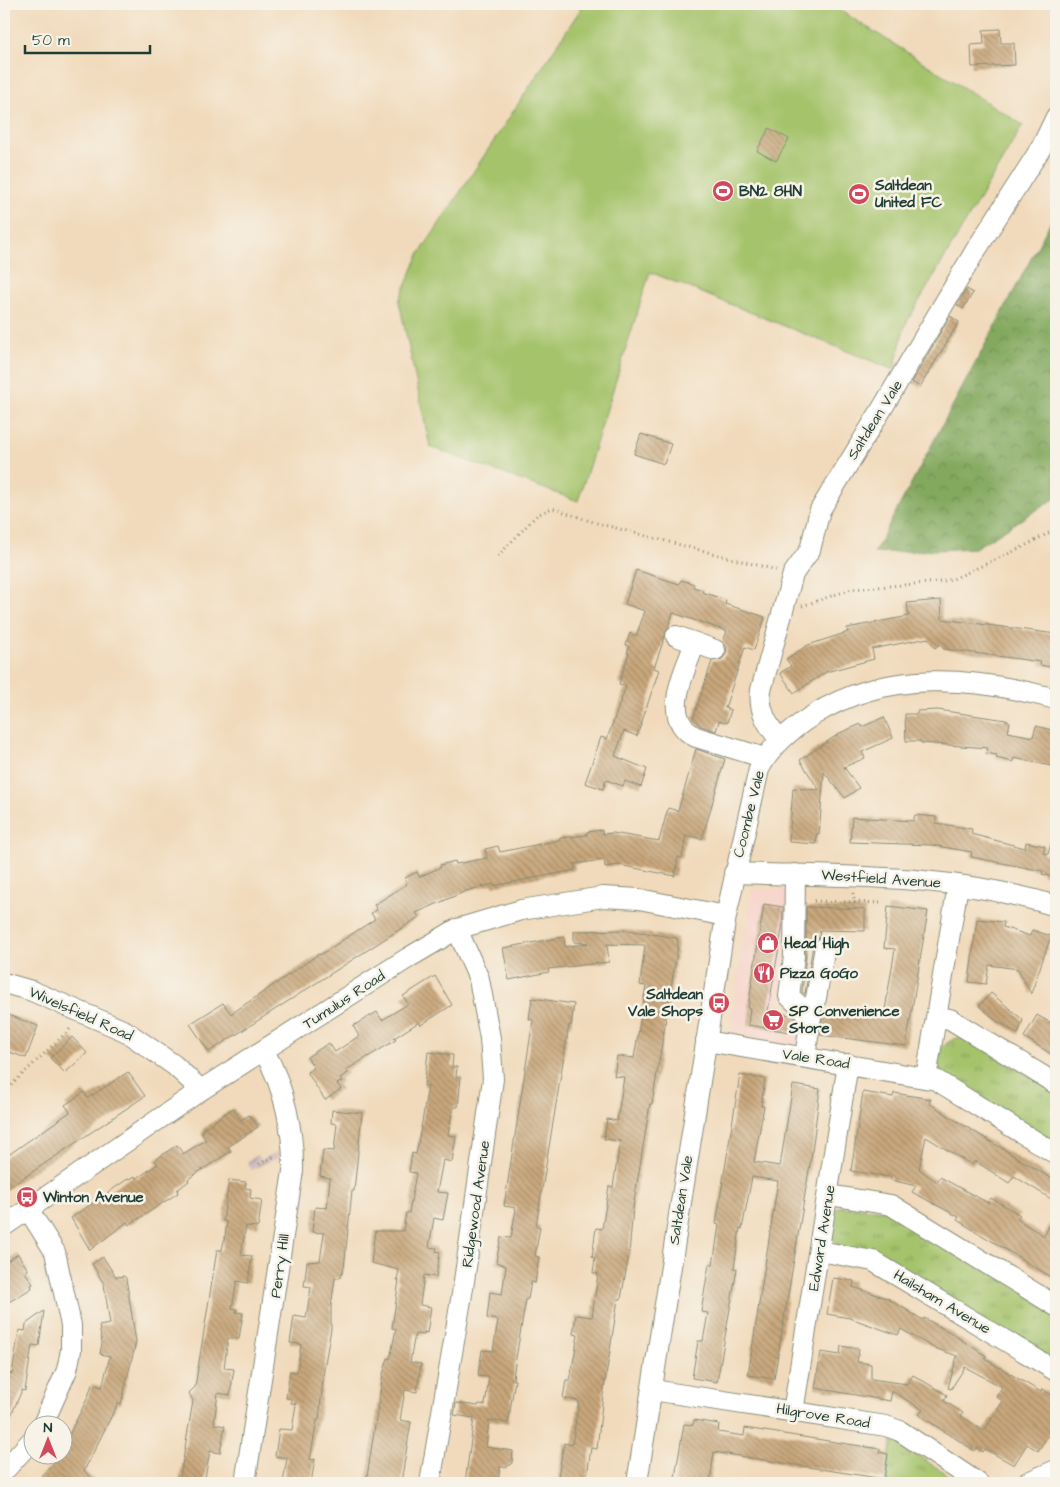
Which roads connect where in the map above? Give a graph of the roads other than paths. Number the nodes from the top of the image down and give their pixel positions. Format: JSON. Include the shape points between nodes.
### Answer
{"nodes":[{"id":1,"x":1056,"y":118,"type":"edge"},
{"id":2,"x":676,"y":636,"type":"dead end"},
{"id":3,"x":695,"y":643,"type":"junction"},
{"id":4,"x":715,"y":650,"type":"dead end"},
{"id":5,"x":1056,"y":699,"type":"edge"},
{"id":6,"x":780,"y":741,"type":"junction"},
{"id":7,"x":765,"y":758,"type":"junction"},
{"id":8,"x":734,"y":873,"type":"junction"},
{"id":9,"x":795,"y":874,"type":"junction"},
{"id":10,"x":958,"y":885,"type":"junction"},
{"id":11,"x":1056,"y":906,"type":"edge"},
{"id":12,"x":726,"y":916,"type":"junction"},
{"id":13,"x":457,"y":929,"type":"junction"},
{"id":14,"x":825,"y":947,"type":"dead end"},
{"id":15,"x":4,"y":983,"type":"edge"},
{"id":16,"x":809,"y":1014,"type":"junction"},
{"id":17,"x":938,"y":1017,"type":"junction"},
{"id":18,"x":706,"y":1041,"type":"junction"},
{"id":19,"x":264,"y":1052,"type":"junction"},
{"id":20,"x":805,"y":1057,"type":"junction"},
{"id":21,"x":848,"y":1064,"type":"junction"},
{"id":22,"x":926,"y":1078,"type":"junction"},
{"id":23,"x":1056,"y":1084,"type":"edge"},
{"id":24,"x":201,"y":1090,"type":"junction"},
{"id":25,"x":1056,"y":1154,"type":"edge"},
{"id":26,"x":829,"y":1195,"type":"junction"},
{"id":27,"x":28,"y":1209,"type":"junction"},
{"id":28,"x":4,"y":1226,"type":"edge"},
{"id":29,"x":820,"y":1251,"type":"junction"},
{"id":30,"x":1056,"y":1306,"type":"edge"},
{"id":31,"x":1056,"y":1371,"type":"edge"},
{"id":32,"x":652,"y":1390,"type":"junction"},
{"id":33,"x":793,"y":1412,"type":"junction"},
{"id":34,"x":47,"y":1414,"type":"edge"},
{"id":35,"x":22,"y":1451,"type":"edge"},
{"id":36,"x":1056,"y":1470,"type":"edge"},
{"id":37,"x":4,"y":1471,"type":"edge"},
{"id":38,"x":245,"y":1483,"type":"edge"},
{"id":39,"x":430,"y":1483,"type":"edge"},
{"id":40,"x":637,"y":1483,"type":"edge"},
{"id":41,"x":978,"y":1483,"type":"edge"},
{"id":42,"x":1026,"y":1483,"type":"edge"}],
"edges":[{"from":1,"to":6,"type":"street","name":"Saltdean Vale","via":[[1041,148],[820,510],[810,550],[793,574],[760,699],[766,720]]},
{"from":2,"to":3,"type":"street"},
{"from":3,"to":4,"type":"street"},
{"from":3,"to":7,"type":"street","via":[[677,701],[676,714],[684,730],[696,737]]},
{"from":5,"to":6,"type":"street","name":"Coombe Vale","via":[[977,684],[904,682],[836,702],[801,723]]},
{"from":6,"to":7,"type":"street","name":"Coombe Vale"},
{"from":7,"to":8,"type":"street","name":"Coombe Vale","via":[[754,780]]},
{"from":8,"to":9,"type":"street","name":"Westfield Avenue"},
{"from":8,"to":12,"type":"street","name":"Coombe Vale"},
{"from":9,"to":10,"type":"street","name":"Westfield Avenue","via":[[884,876]]},
{"from":9,"to":16,"type":"street","via":[[794,956],[789,996]]},
{"from":10,"to":11,"type":"street","name":"Westfield Avenue"},
{"from":10,"to":17,"type":"street"},
{"from":12,"to":13,"type":"street","name":"Tumulus Road","via":[[639,899],[603,897],[521,910]]},
{"from":12,"to":18,"type":"street","name":"Saltdean Vale"},
{"from":13,"to":19,"type":"street","name":"Tumulus Road"},
{"from":13,"to":39,"type":"street","name":"Ridgewood Avenue","via":[[479,979],[491,1045],[493,1079],[463,1288]]},
{"from":14,"to":16,"type":"street","via":[[816,998]]},
{"from":15,"to":24,"type":"street","name":"Wivelsfield Road","via":[[32,991],[125,1031],[174,1065]]},
{"from":16,"to":20,"type":"street"},
{"from":17,"to":22,"type":"street"},
{"from":17,"to":23,"type":"street","via":[[950,1018]]},
{"from":18,"to":20,"type":"street","name":"Vale Road"},
{"from":18,"to":32,"type":"street","name":"Saltdean Vale"},
{"from":19,"to":24,"type":"street","name":"Tumulus Road"},
{"from":19,"to":38,"type":"street","name":"Perry Hill","via":[[277,1080],[288,1121],[293,1171]]},
{"from":20,"to":21,"type":"street","name":"Vale Road"},
{"from":21,"to":22,"type":"street","name":"Vale Road"},
{"from":21,"to":26,"type":"street","name":"Edward Avenue"},
{"from":22,"to":25,"type":"street","name":"Vale Road","via":[[944,1084]]},
{"from":24,"to":27,"type":"street","name":"Tumulus Road"},
{"from":26,"to":29,"type":"street","name":"Edward Avenue"},
{"from":26,"to":30,"type":"street","via":[[892,1205]]},
{"from":27,"to":28,"type":"street","name":"Tumulus Road"},
{"from":27,"to":34,"type":"street","via":[[55,1252],[71,1325],[67,1370]]},
{"from":29,"to":31,"type":"street","name":"Hailsham Avenue","via":[[873,1261]]},
{"from":29,"to":33,"type":"street","name":"Edward Avenue"},
{"from":32,"to":33,"type":"street","name":"Hilgrove Road"},
{"from":32,"to":40,"type":"street","name":"Saltdean Vale"},
{"from":33,"to":41,"type":"street","name":"Hilgrove Road","via":[[893,1428]]},
{"from":35,"to":37,"type":"street"},
{"from":36,"to":42,"type":"street"}]}
